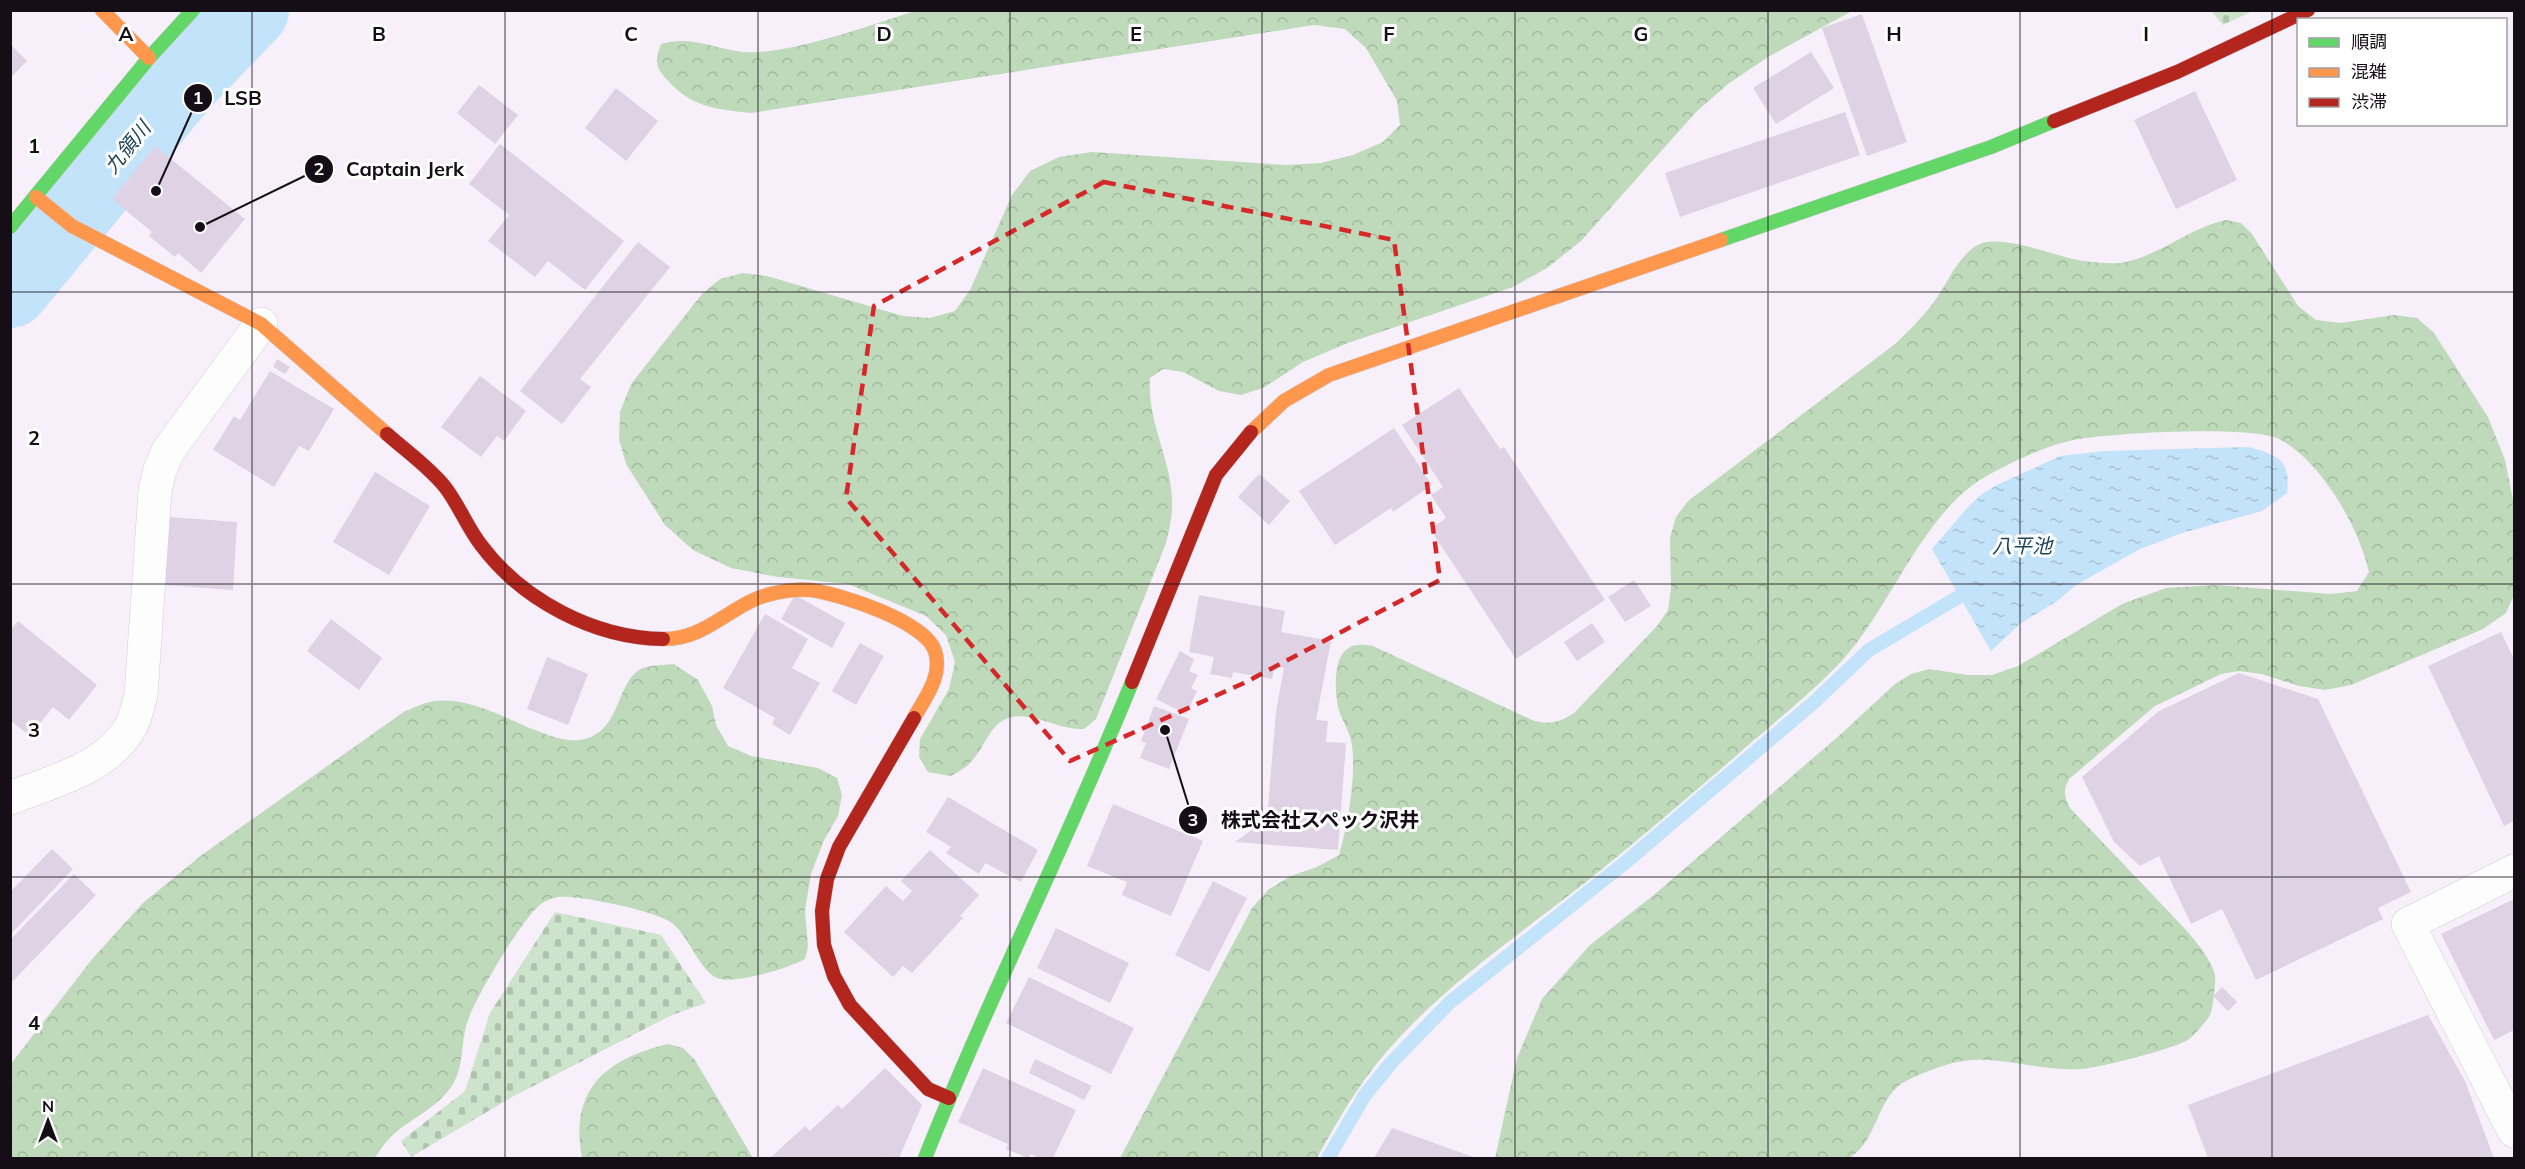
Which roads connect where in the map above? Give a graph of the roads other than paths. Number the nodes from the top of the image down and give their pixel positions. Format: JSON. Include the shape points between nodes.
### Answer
{"nodes":[{"id":1,"x":102,"y":10,"type":"edge"},
{"id":2,"x":193,"y":10,"type":"edge"},
{"id":3,"x":2308,"y":10,"type":"edge"},
{"id":4,"x":149,"y":58,"type":"junction"},
{"id":5,"x":36,"y":196,"type":"junction"},
{"id":6,"x":10,"y":227,"type":"edge"},
{"id":7,"x":261,"y":324,"type":"junction"},
{"id":8,"x":10,"y":798,"type":"edge"},
{"id":9,"x":2514,"y":871,"type":"edge"},
{"id":10,"x":949,"y":1098,"type":"junction"},
{"id":11,"x":2514,"y":1131,"type":"edge"},
{"id":12,"x":925,"y":1158,"type":"edge"}],
"edges":[{"from":1,"to":4,"type":"street"},
{"from":2,"to":4,"type":"street"},
{"from":3,"to":10,"type":"street","via":[[2177,72],[1991,147],[1356,364],[1313,382],[1275,406],[1242,438],[1216,475],[1095,773]]},
{"from":4,"to":5,"type":"street"},
{"from":5,"to":6,"type":"street"},
{"from":5,"to":7,"type":"street","via":[[72,226]]},
{"from":7,"to":8,"type":"street","via":[[168,451],[160,470],[155,490],[141,695],[131,726],[111,752],[83,769]]},
{"from":7,"to":10,"type":"street","via":[[428,470],[448,491],[483,548],[510,577],[576,619],[651,638],[683,638],[713,627],[762,596],[787,590],[814,590],[915,627],[931,643],[937,664],[933,685],[839,848],[827,879],[822,911],[824,945],[834,976],[850,1005],[928,1089]]},
{"from":9,"to":11,"type":"street","via":[[2408,924]]},
{"from":10,"to":12,"type":"street"}]}
